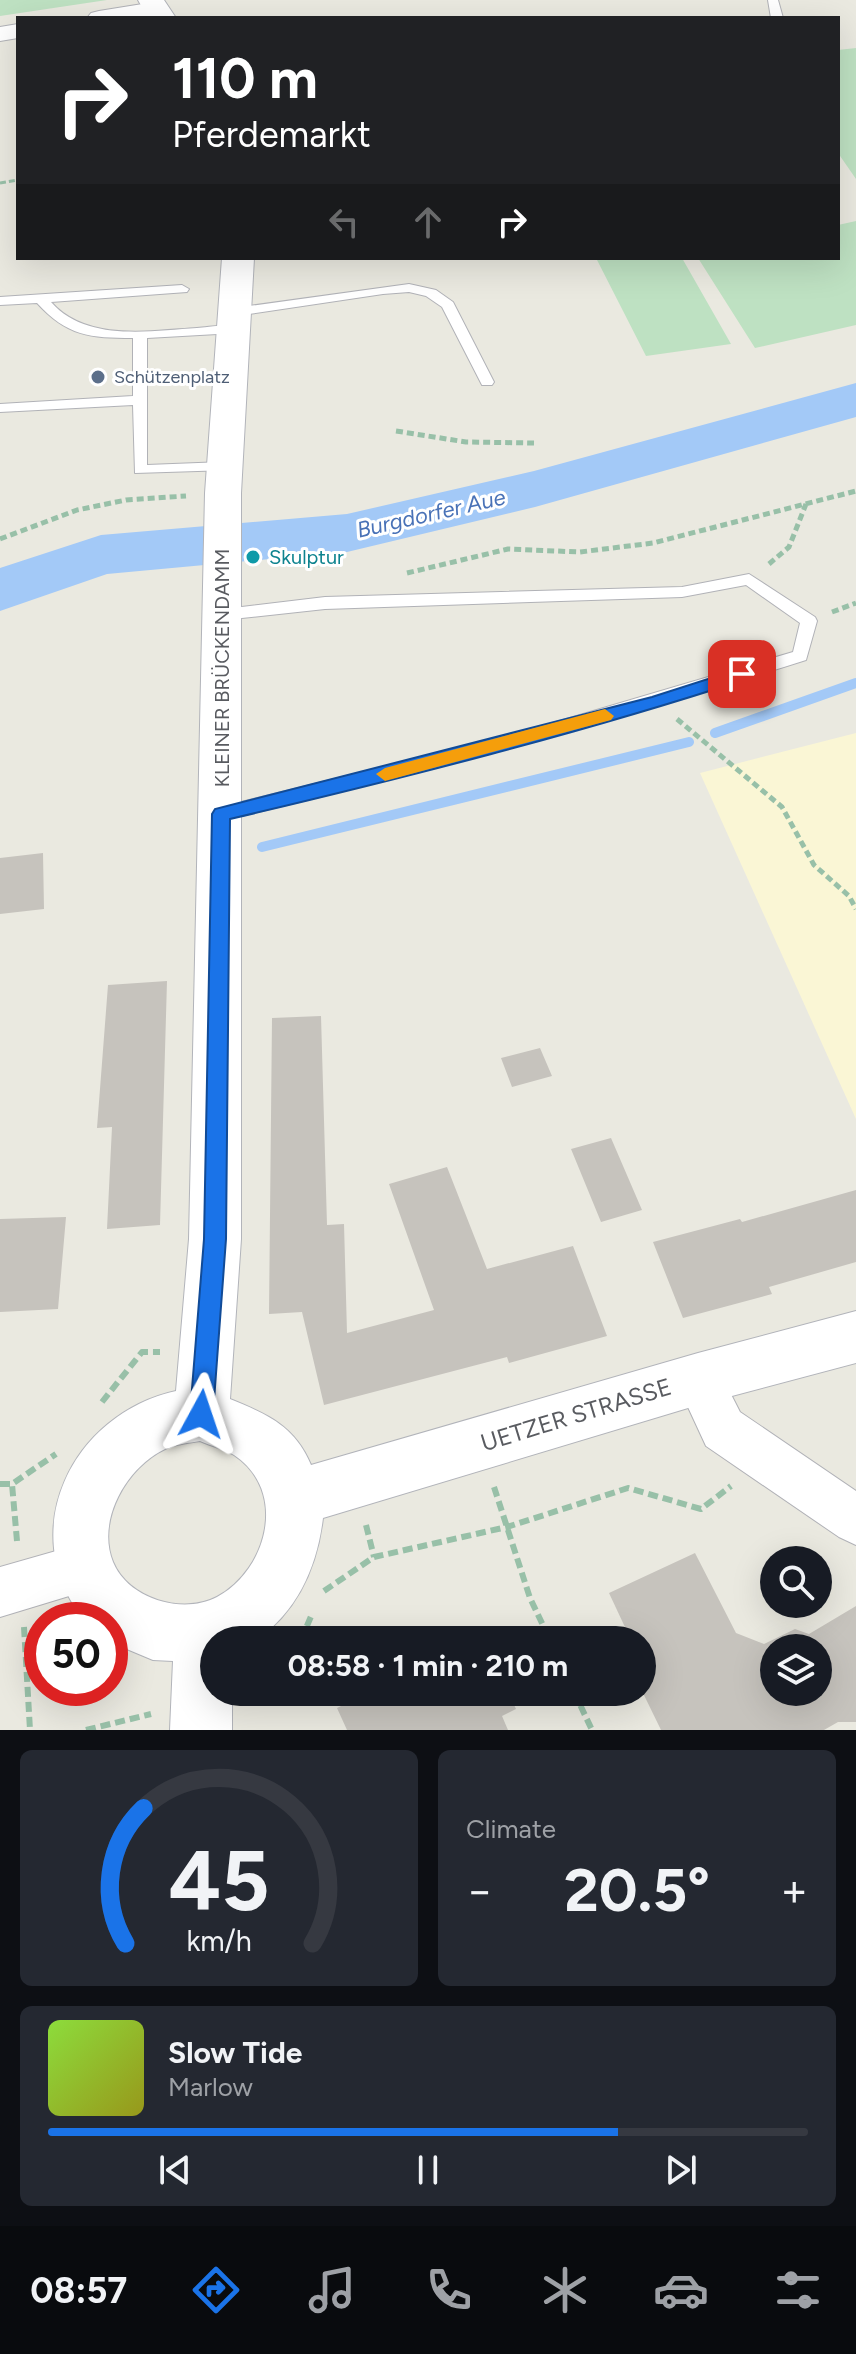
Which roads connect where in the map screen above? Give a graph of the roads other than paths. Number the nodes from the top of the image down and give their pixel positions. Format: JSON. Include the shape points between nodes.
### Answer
{"nodes":[{"id":1,"x":156,"y":9,"type":"edge"},
{"id":2,"x":112,"y":16,"type":"edge"},
{"id":3,"x":238,"y":260,"type":"edge"},
{"id":4,"x":182,"y":289,"type":"dead end"},
{"id":5,"x":40,"y":298,"type":"junction"},
{"id":6,"x":0,"y":301,"type":"edge"},
{"id":7,"x":235,"y":320,"type":"junction"},
{"id":8,"x":140,"y":334,"type":"junction"},
{"id":9,"x":487,"y":382,"type":"dead end"},
{"id":10,"x":140,"y":400,"type":"junction"},
{"id":11,"x":0,"y":408,"type":"edge"},
{"id":12,"x":223,"y":492,"type":"junction"},
{"id":13,"x":223,"y":614,"type":"junction"},
{"id":14,"x":221,"y":814,"type":"junction"},
{"id":15,"x":856,"y":1337,"type":"edge"},
{"id":16,"x":698,"y":1379,"type":"junction"},
{"id":17,"x":201,"y":1414,"type":"junction"},
{"id":18,"x":297,"y":1498,"type":"junction"},
{"id":19,"x":856,"y":1520,"type":"edge"},
{"id":20,"x":84,"y":1568,"type":"junction"},
{"id":21,"x":11,"y":1590,"type":"edge"},
{"id":22,"x":220,"y":1626,"type":"edge"},
{"id":23,"x":200,"y":1635,"type":"edge"}],
"edges":[{"from":1,"to":2,"type":"street"},
{"from":3,"to":7,"type":"main road","name":"KLEINER BRÜCKENDAMM"},
{"from":4,"to":5,"type":"lane"},
{"from":5,"to":6,"type":"lane"},
{"from":5,"to":8,"type":"lane","via":[[63,321],[88,330]]},
{"from":7,"to":8,"type":"lane"},
{"from":7,"to":9,"type":"lane","via":[[383,290],[431,293],[448,305]]},
{"from":7,"to":12,"type":"main road","name":"KLEINER BRÜCKENDAMM"},
{"from":8,"to":10,"type":"lane"},
{"from":10,"to":11,"type":"lane"},
{"from":10,"to":12,"type":"lane","via":[[140,470]]},
{"from":12,"to":13,"type":"main road","name":"KLEINER BRÜCKENDAMM"},
{"from":13,"to":14,"type":"main road","name":"KLEINER BRÜCKENDAMM"},
{"from":13,"to":14,"type":"lane","via":[[325,603],[682,592],[749,579],[809,621],[800,656],[654,703]]},
{"from":14,"to":17,"type":"main road","name":"KLEINER BRÜCKENDAMM","via":[[215,1239]]},
{"from":15,"to":16,"type":"main road","name":"UETZER STRASSE"},
{"from":16,"to":18,"type":"main road","name":"UETZER STRASSE"},
{"from":16,"to":19,"type":"street","via":[[723,1429]]},
{"from":17,"to":18,"type":"main road","via":[[238,1424],[269,1446]]},
{"from":17,"to":20,"type":"main road","via":[[149,1427],[106,1462],[83,1514]]},
{"from":18,"to":22,"type":"main road","via":[[292,1547],[283,1570],[249,1610]]},
{"from":20,"to":21,"type":"street"},
{"from":20,"to":23,"type":"main road","via":[[122,1617],[160,1632]]}]}
